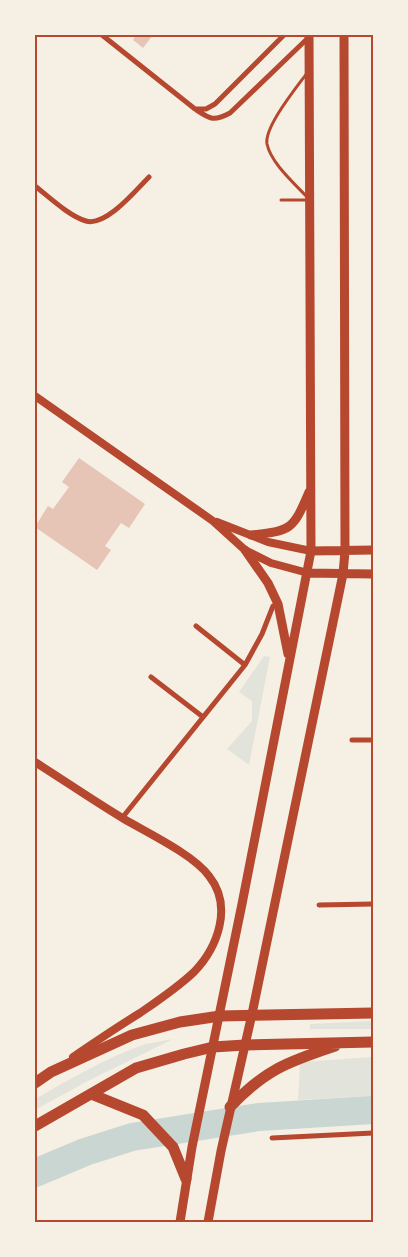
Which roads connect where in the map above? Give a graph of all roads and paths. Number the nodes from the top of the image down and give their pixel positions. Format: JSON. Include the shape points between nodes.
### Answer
{"nodes":[{"id":1,"x":102,"y":35,"type":"edge"},
{"id":2,"x":284,"y":35,"type":"edge"},
{"id":3,"x":344,"y":35,"type":"edge"},
{"id":4,"x":309,"y":36,"type":"edge"},
{"id":5,"x":309,"y":71,"type":"junction"},
{"id":6,"x":195,"y":109,"type":"junction"},
{"id":7,"x":149,"y":177,"type":"dead end"},
{"id":8,"x":35,"y":186,"type":"edge"},
{"id":9,"x":281,"y":200,"type":"dead end"},
{"id":10,"x":310,"y":200,"type":"junction"},
{"id":11,"x":35,"y":396,"type":"edge"},
{"id":12,"x":311,"y":487,"type":"junction"},
{"id":13,"x":213,"y":521,"type":"junction"},
{"id":14,"x":251,"y":535,"type":"junction"},
{"id":15,"x":245,"y":550,"type":"junction"},
{"id":16,"x":373,"y":550,"type":"edge"},
{"id":17,"x":311,"y":551,"type":"junction"},
{"id":18,"x":344,"y":551,"type":"junction"},
{"id":19,"x":308,"y":574,"type":"junction"},
{"id":20,"x":343,"y":574,"type":"junction"},
{"id":21,"x":373,"y":574,"type":"edge"},
{"id":22,"x":273,"y":606,"type":"dead end"},
{"id":23,"x":196,"y":626,"type":"dead end"},
{"id":24,"x":288,"y":660,"type":"junction"},
{"id":25,"x":246,"y":665,"type":"junction"},
{"id":26,"x":151,"y":677,"type":"dead end"},
{"id":27,"x":203,"y":717,"type":"junction"},
{"id":28,"x":352,"y":740,"type":"dead end"},
{"id":29,"x":373,"y":740,"type":"edge"},
{"id":30,"x":35,"y":762,"type":"edge"},
{"id":31,"x":122,"y":818,"type":"junction"},
{"id":32,"x":373,"y":904,"type":"edge"},
{"id":33,"x":319,"y":905,"type":"dead end"},
{"id":34,"x":373,"y":1013,"type":"edge"},
{"id":35,"x":252,"y":1014,"type":"junction"},
{"id":36,"x":220,"y":1016,"type":"junction"},
{"id":37,"x":349,"y":1042,"type":"junction"},
{"id":38,"x":373,"y":1042,"type":"edge"},
{"id":39,"x":245,"y":1045,"type":"junction"},
{"id":40,"x":213,"y":1048,"type":"junction"},
{"id":41,"x":51,"y":1072,"type":"junction"},
{"id":42,"x":35,"y":1083,"type":"edge"},
{"id":43,"x":91,"y":1094,"type":"junction"},
{"id":44,"x":230,"y":1108,"type":"junction"},
{"id":45,"x":35,"y":1126,"type":"edge"},
{"id":46,"x":373,"y":1133,"type":"edge"},
{"id":47,"x":272,"y":1138,"type":"dead end"},
{"id":48,"x":186,"y":1179,"type":"junction"},
{"id":49,"x":180,"y":1222,"type":"edge"},
{"id":50,"x":208,"y":1222,"type":"edge"}],
"edges":[{"from":1,"to":6,"type":"street"},
{"from":2,"to":6,"type":"street","via":[[215,104],[206,109]]},
{"from":3,"to":18,"type":"main road"},
{"from":4,"to":5,"type":"main road"},
{"from":4,"to":6,"type":"street","via":[[230,113],[209,119]]},
{"from":5,"to":10,"type":"main road"},
{"from":5,"to":10,"type":"lane","via":[[281,109],[267,143],[276,163]]},
{"from":7,"to":8,"type":"street","via":[[111,214],[95,222],[76,218]]},
{"from":9,"to":10,"type":"lane"},
{"from":10,"to":12,"type":"main road"},
{"from":11,"to":13,"type":"street"},
{"from":12,"to":14,"type":"main road","via":[[291,526],[278,533]]},
{"from":12,"to":17,"type":"main road"},
{"from":13,"to":14,"type":"street"},
{"from":13,"to":15,"type":"street"},
{"from":14,"to":17,"type":"street"},
{"from":15,"to":19,"type":"street","via":[[271,563]]},
{"from":15,"to":24,"type":"main road","via":[[278,604]]},
{"from":16,"to":18,"type":"main road"},
{"from":17,"to":18,"type":"main road"},
{"from":17,"to":19,"type":"main road"},
{"from":18,"to":20,"type":"main road"},
{"from":19,"to":20,"type":"main road"},
{"from":19,"to":24,"type":"main road"},
{"from":20,"to":21,"type":"main road"},
{"from":20,"to":35,"type":"main road"},
{"from":22,"to":25,"type":"street"},
{"from":23,"to":25,"type":"street"},
{"from":24,"to":36,"type":"main road"},
{"from":25,"to":27,"type":"street"},
{"from":26,"to":27,"type":"street"},
{"from":27,"to":31,"type":"street"},
{"from":28,"to":29,"type":"street"},
{"from":30,"to":31,"type":"street"},
{"from":31,"to":41,"type":"street","via":[[192,860],[209,876],[218,892],[222,909],[218,933],[195,970],[164,998]]},
{"from":32,"to":33,"type":"street"},
{"from":34,"to":35,"type":"highway"},
{"from":35,"to":36,"type":"highway"},
{"from":35,"to":39,"type":"main road"},
{"from":36,"to":40,"type":"main road"},
{"from":36,"to":41,"type":"highway","via":[[180,1022],[132,1035]]},
{"from":37,"to":38,"type":"highway"},
{"from":37,"to":39,"type":"highway"},
{"from":37,"to":44,"type":"highway","via":[[278,1067],[253,1084]]},
{"from":39,"to":40,"type":"highway"},
{"from":39,"to":44,"type":"main road"},
{"from":40,"to":43,"type":"highway","via":[[136,1068]]},
{"from":40,"to":48,"type":"main road"},
{"from":41,"to":42,"type":"highway"},
{"from":43,"to":45,"type":"highway"},
{"from":43,"to":48,"type":"highway","via":[[143,1115],[173,1146]]},
{"from":44,"to":50,"type":"main road"},
{"from":46,"to":47,"type":"street"},
{"from":48,"to":49,"type":"main road"}]}
